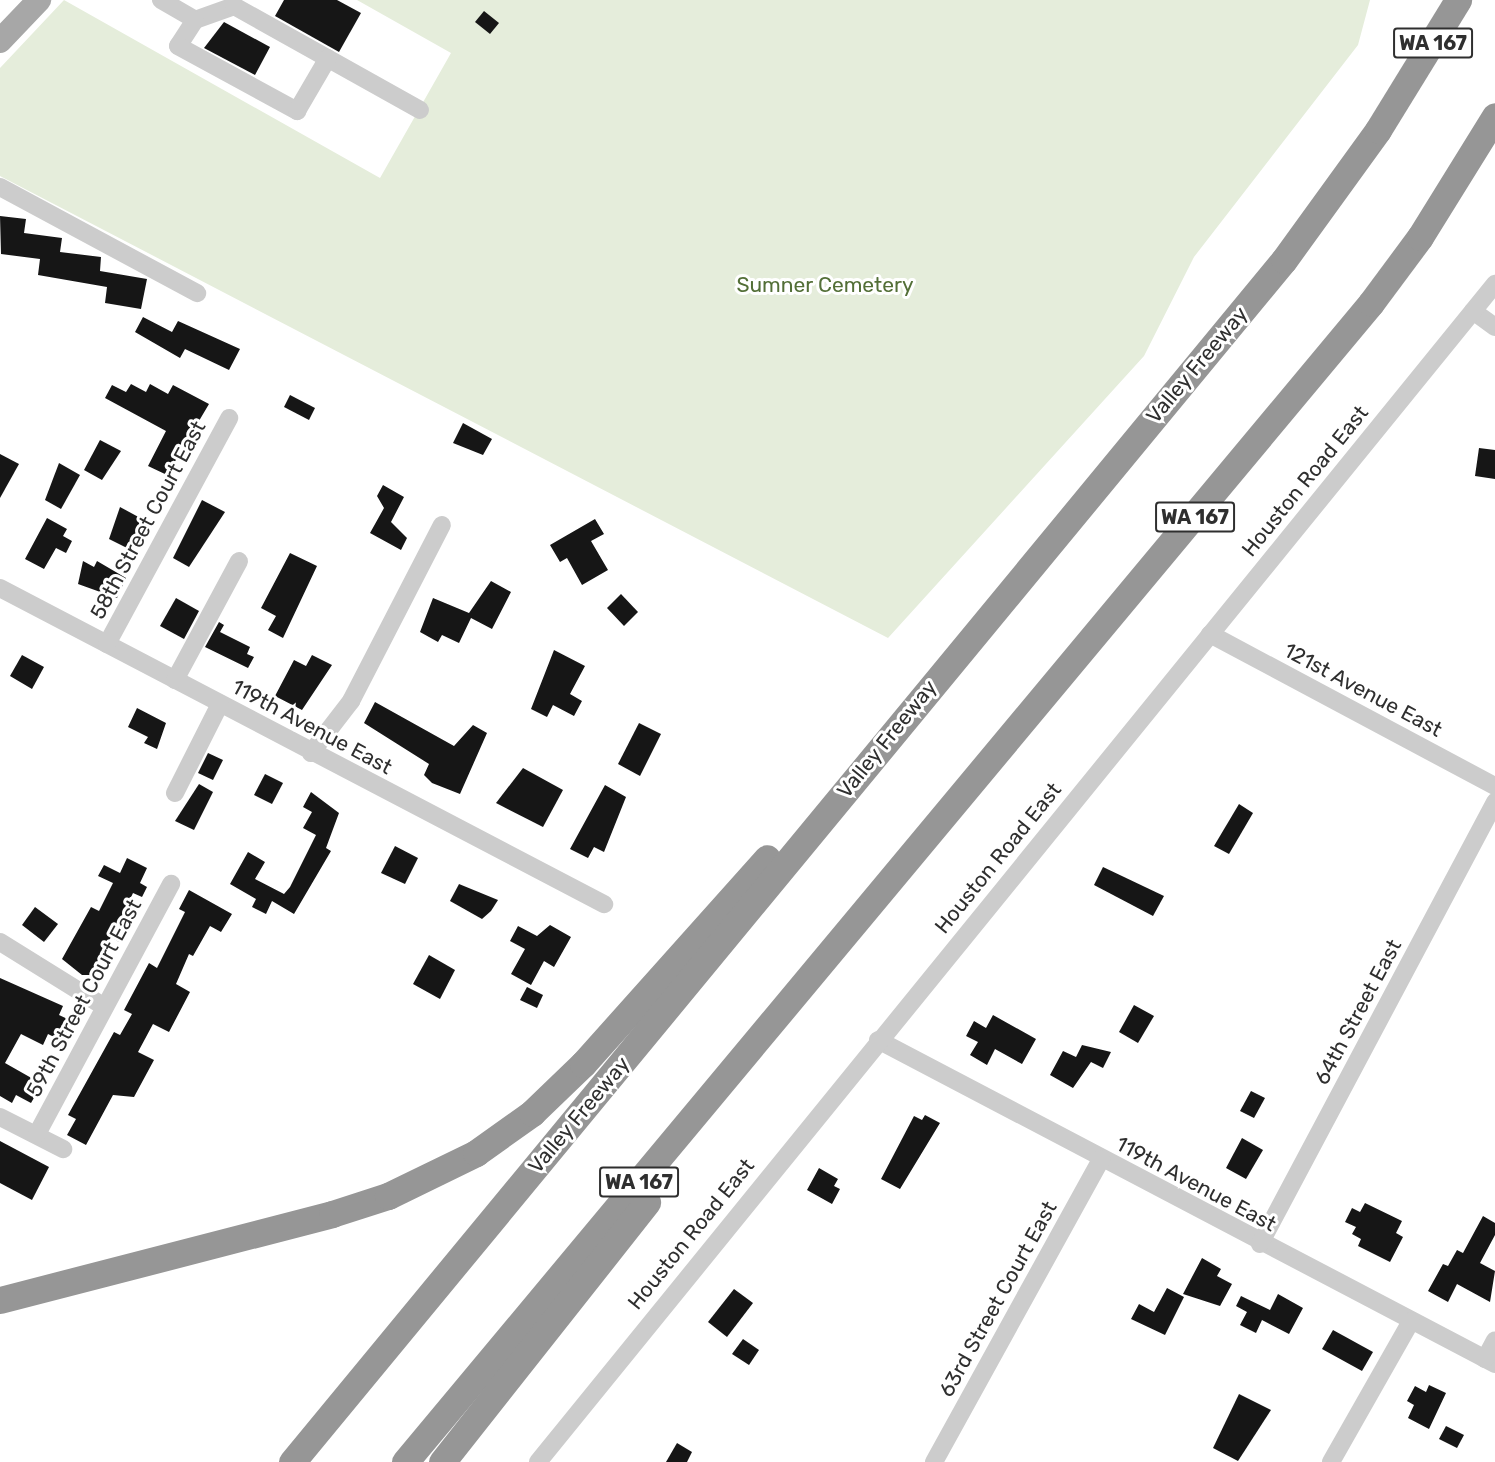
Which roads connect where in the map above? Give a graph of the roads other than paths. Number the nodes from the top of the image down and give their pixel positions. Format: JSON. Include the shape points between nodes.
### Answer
{"nodes":[{"id":1,"x":39,"y":0,"type":"edge"},
{"id":2,"x":161,"y":0,"type":"edge"},
{"id":3,"x":1438,"y":0,"type":"edge"},
{"id":4,"x":1458,"y":0,"type":"edge"},
{"id":5,"x":195,"y":20,"type":"junction"},
{"id":6,"x":0,"y":41,"type":"edge"},
{"id":7,"x":328,"y":58,"type":"junction"},
{"id":8,"x":1405,"y":84,"type":"junction"},
{"id":9,"x":420,"y":110,"type":"dead end"},
{"id":10,"x":1495,"y":116,"type":"edge"},
{"id":11,"x":0,"y":188,"type":"edge"},
{"id":12,"x":1495,"y":284,"type":"edge"},
{"id":13,"x":197,"y":293,"type":"dead end"},
{"id":14,"x":1473,"y":311,"type":"junction"},
{"id":15,"x":1495,"y":327,"type":"edge"},
{"id":16,"x":228,"y":418,"type":"dead end"},
{"id":17,"x":442,"y":525,"type":"dead end"},
{"id":18,"x":239,"y":561,"type":"dead end"},
{"id":19,"x":0,"y":588,"type":"edge"},
{"id":20,"x":1210,"y":634,"type":"junction"},
{"id":21,"x":107,"y":644,"type":"junction"},
{"id":22,"x":175,"y":680,"type":"junction"},
{"id":23,"x":933,"y":682,"type":"junction"},
{"id":24,"x":220,"y":704,"type":"junction"},
{"id":25,"x":311,"y":753,"type":"junction"},
{"id":26,"x":1495,"y":786,"type":"edge"},
{"id":27,"x":175,"y":793,"type":"dead end"},
{"id":28,"x":1495,"y":802,"type":"edge"},
{"id":29,"x":171,"y":884,"type":"dead end"},
{"id":30,"x":874,"y":902,"type":"junction"},
{"id":31,"x":604,"y":904,"type":"dead end"},
{"id":32,"x":0,"y":942,"type":"edge"},
{"id":33,"x":105,"y":1007,"type":"junction"},
{"id":34,"x":878,"y":1040,"type":"junction"},
{"id":35,"x":0,"y":1117,"type":"edge"},
{"id":36,"x":37,"y":1134,"type":"junction"},
{"id":37,"x":63,"y":1149,"type":"dead end"},
{"id":38,"x":1101,"y":1159,"type":"junction"},
{"id":39,"x":1260,"y":1244,"type":"junction"},
{"id":40,"x":0,"y":1300,"type":"edge"},
{"id":41,"x":1411,"y":1321,"type":"junction"},
{"id":42,"x":1495,"y":1340,"type":"edge"},
{"id":43,"x":1490,"y":1362,"type":"edge"},
{"id":44,"x":292,"y":1462,"type":"edge"},
{"id":45,"x":405,"y":1462,"type":"edge"},
{"id":46,"x":442,"y":1462,"type":"edge"},
{"id":47,"x":538,"y":1462,"type":"edge"},
{"id":48,"x":934,"y":1462,"type":"edge"},
{"id":49,"x":1331,"y":1462,"type":"edge"}],
"edges":[{"from":1,"to":6,"type":"main road"},
{"from":2,"to":5,"type":"street"},
{"from":3,"to":8,"type":"highway"},
{"from":4,"to":8,"type":"highway","name":"Valley Freeway","number":"WA 167"},
{"from":5,"to":7,"type":"street","via":[[234,6]]},
{"from":5,"to":7,"type":"street","via":[[178,46],[297,111]]},
{"from":7,"to":9,"type":"street"},
{"from":8,"to":23,"type":"highway","name":"Valley Freeway","number":"WA 167","via":[[1284,260]]},
{"from":10,"to":30,"type":"highway","number":"WA 167","via":[[1420,237],[1371,303]]},
{"from":11,"to":13,"type":"street"},
{"from":12,"to":14,"type":"street","name":"Houston Road East"},
{"from":14,"to":15,"type":"street"},
{"from":14,"to":20,"type":"street","name":"Houston Road East"},
{"from":16,"to":21,"type":"street","name":"58th Street Court East"},
{"from":17,"to":25,"type":"street","via":[[351,701]]},
{"from":18,"to":22,"type":"street"},
{"from":19,"to":21,"type":"street","name":"119th Avenue East"},
{"from":20,"to":26,"type":"street","name":"121st Avenue East"},
{"from":20,"to":34,"type":"street","name":"Houston Road East"},
{"from":21,"to":22,"type":"street","name":"119th Avenue East"},
{"from":22,"to":24,"type":"street","name":"119th Avenue East"},
{"from":23,"to":40,"type":"highway","via":[[853,762],[583,1064],[532,1113],[476,1153],[397,1192],[332,1214]]},
{"from":23,"to":44,"type":"highway","name":"Valley Freeway","number":"WA 167"},
{"from":24,"to":25,"type":"street","name":"119th Avenue East"},
{"from":24,"to":27,"type":"street"},
{"from":25,"to":31,"type":"street","name":"119th Avenue East"},
{"from":28,"to":39,"type":"street","name":"64th Street East"},
{"from":29,"to":33,"type":"street","name":"59th Street Court East"},
{"from":30,"to":45,"type":"highway","number":"WA 167"},
{"from":30,"to":46,"type":"highway","via":[[685,1155]]},
{"from":32,"to":33,"type":"street"},
{"from":33,"to":36,"type":"street","name":"59th Street Court East"},
{"from":34,"to":38,"type":"street","name":"119th Avenue East"},
{"from":34,"to":47,"type":"street","name":"Houston Road East"},
{"from":35,"to":36,"type":"street"},
{"from":36,"to":37,"type":"street"},
{"from":38,"to":39,"type":"street","name":"119th Avenue East"},
{"from":38,"to":48,"type":"street","name":"63rd Street Court East"},
{"from":39,"to":41,"type":"street","name":"119th Avenue East"},
{"from":41,"to":43,"type":"street","name":"119th Avenue East"},
{"from":41,"to":49,"type":"street"},
{"from":42,"to":43,"type":"street"}]}
